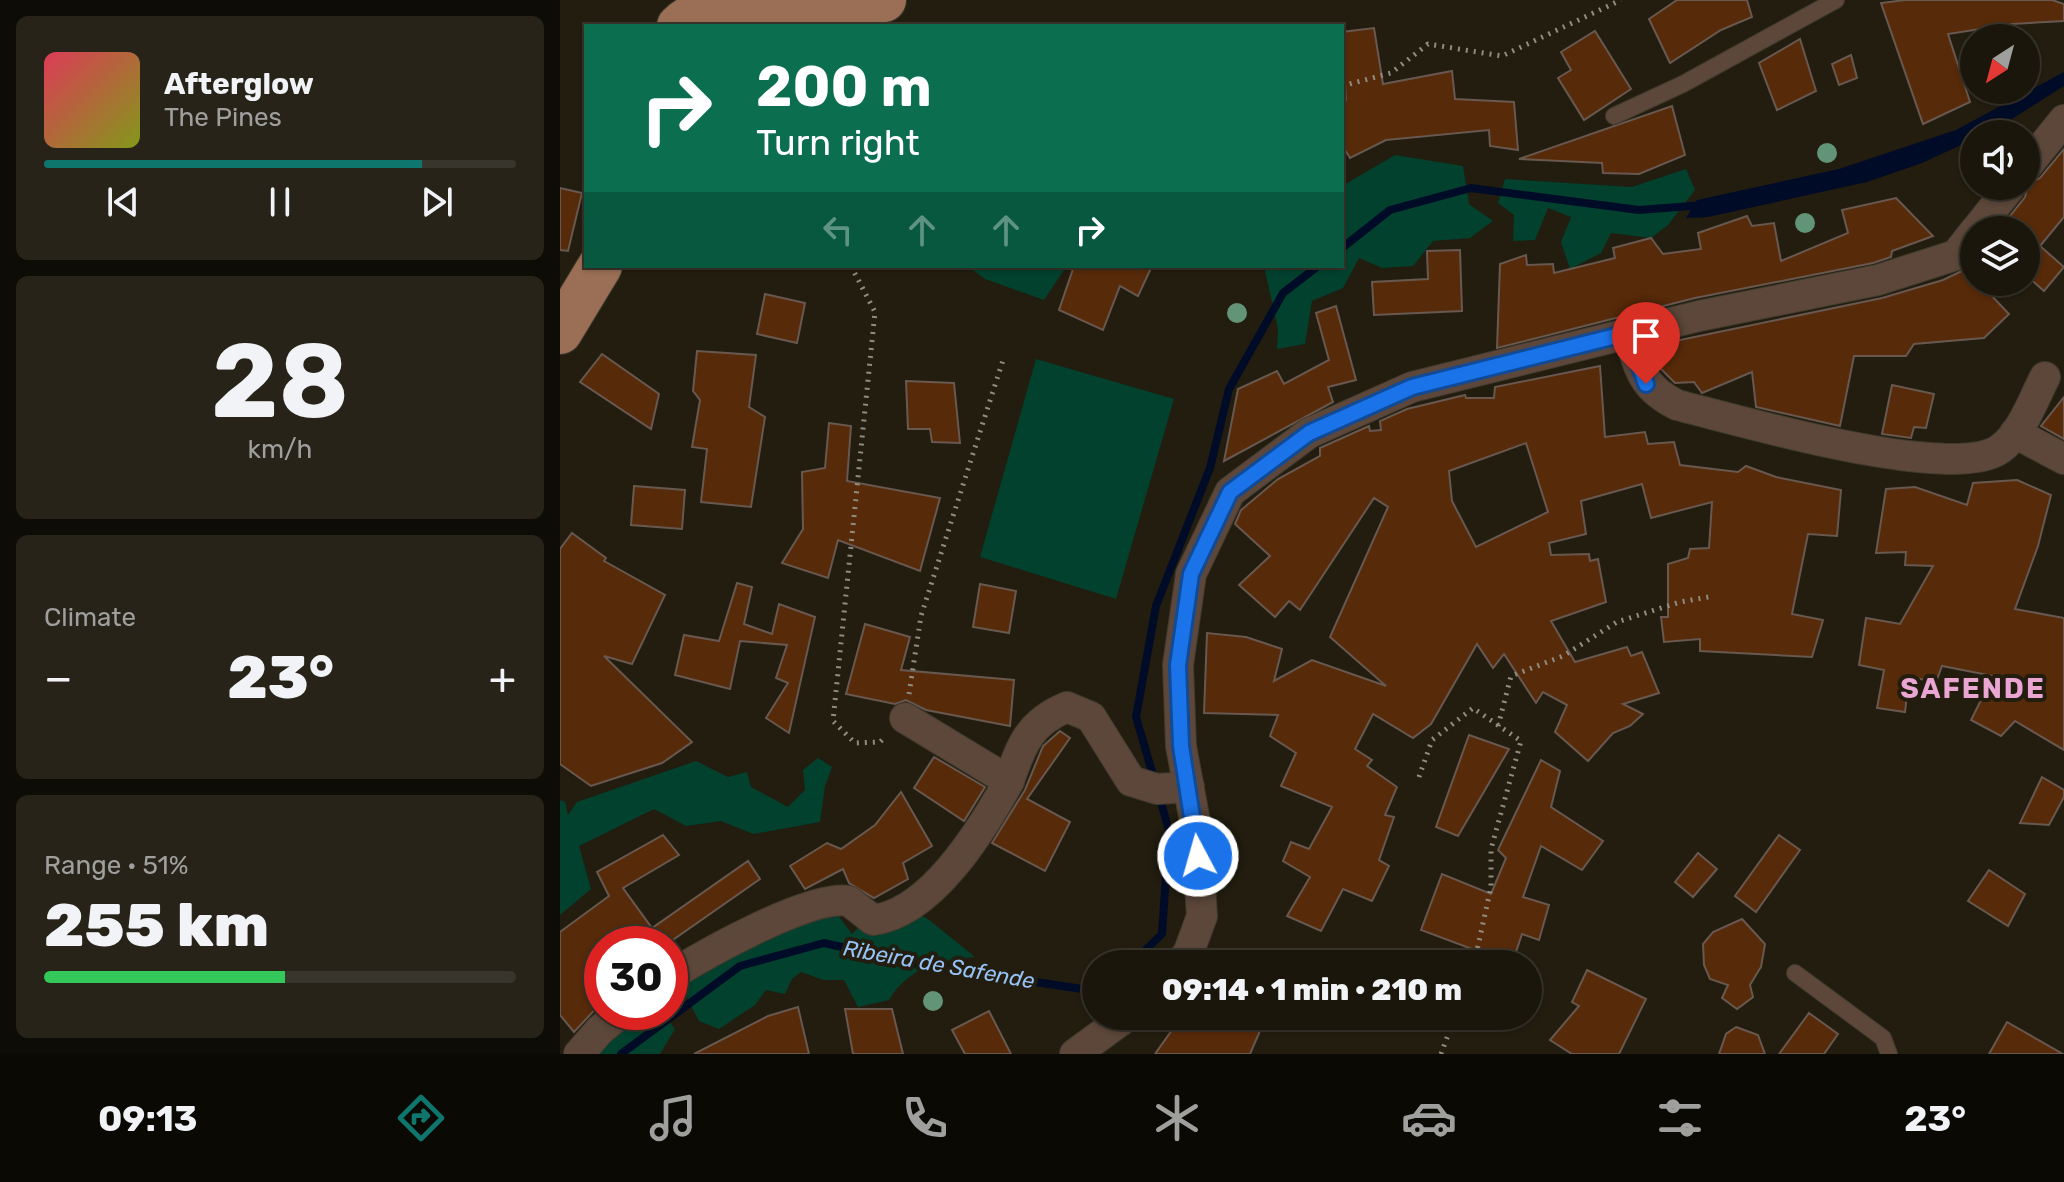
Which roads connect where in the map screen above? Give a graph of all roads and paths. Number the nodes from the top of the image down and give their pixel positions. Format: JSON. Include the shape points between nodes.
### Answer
{"nodes":[{"id":1,"x":1621,"y":0,"type":"edge"},
{"id":2,"x":1836,"y":0,"type":"edge"},
{"id":3,"x":867,"y":10,"type":"edge"},
{"id":4,"x":769,"y":19,"type":"edge"},
{"id":5,"x":682,"y":24,"type":"edge"},
{"id":6,"x":1344,"y":85,"type":"edge"},
{"id":7,"x":1614,"y":116,"type":"dead end"},
{"id":8,"x":2064,"y":120,"type":"edge"},
{"id":9,"x":2040,"y":150,"type":"edge"},
{"id":10,"x":2000,"y":200,"type":"edge"},
{"id":11,"x":1987,"y":216,"type":"edge"},
{"id":12,"x":1960,"y":250,"type":"edge"},
{"id":13,"x":599,"y":268,"type":"edge"},
{"id":14,"x":852,"y":268,"type":"edge"},
{"id":15,"x":560,"y":332,"type":"edge"},
{"id":16,"x":1628,"y":333,"type":"junction"},
{"id":17,"x":1004,"y":357,"type":"dead end"},
{"id":18,"x":2045,"y":377,"type":"dead end"},
{"id":19,"x":2015,"y":433,"type":"junction"},
{"id":20,"x":2064,"y":459,"type":"edge"},
{"id":21,"x":1714,"y":596,"type":"dead end"},
{"id":22,"x":905,"y":718,"type":"junction"},
{"id":23,"x":1498,"y":726,"type":"junction"},
{"id":24,"x":1419,"y":777,"type":"dead end"},
{"id":25,"x":1009,"y":781,"type":"junction"},
{"id":26,"x":1189,"y":787,"type":"junction"},
{"id":27,"x":1189,"y":950,"type":"edge"},
{"id":28,"x":1477,"y":950,"type":"edge"},
{"id":29,"x":688,"y":965,"type":"edge"},
{"id":30,"x":1795,"y":973,"type":"dead end"},
{"id":31,"x":600,"y":1030,"type":"edge"},
{"id":32,"x":1108,"y":1030,"type":"edge"},
{"id":33,"x":1450,"y":1030,"type":"edge"},
{"id":34,"x":579,"y":1054,"type":"edge"},
{"id":35,"x":1075,"y":1054,"type":"edge"},
{"id":36,"x":1441,"y":1054,"type":"edge"},
{"id":37,"x":1889,"y":1054,"type":"edge"}],
"edges":[{"from":1,"to":6,"type":"path","via":[[1502,56],[1428,44],[1391,73]]},
{"from":2,"to":7,"type":"lane"},
{"from":3,"to":4,"type":"main road"},
{"from":4,"to":5,"type":"main road","via":[[729,6],[706,10]]},
{"from":8,"to":9,"type":"street"},
{"from":10,"to":11,"type":"street"},
{"from":12,"to":16,"type":"street","via":[[1878,280]]},
{"from":13,"to":15,"type":"main road"},
{"from":14,"to":22,"type":"path","via":[[875,312],[833,721],[855,743],[880,742]]},
{"from":16,"to":19,"type":"street","via":[[1646,384],[1677,405],[1848,447],[1946,458],[1983,457]]},
{"from":16,"to":26,"type":"street","via":[[1412,387],[1309,433],[1230,492],[1191,574],[1178,665],[1181,746]]},
{"from":17,"to":22,"type":"path","via":[[921,616]]},
{"from":18,"to":19,"type":"street"},
{"from":19,"to":20,"type":"street"},
{"from":21,"to":23,"type":"path","via":[[1617,622],[1563,656],[1511,676]]},
{"from":22,"to":25,"type":"street"},
{"from":23,"to":24,"type":"path","via":[[1473,708],[1432,740]]},
{"from":23,"to":28,"type":"path","via":[[1521,741],[1491,849],[1491,887]]},
{"from":25,"to":26,"type":"street","via":[[1020,747],[1044,717],[1067,707],[1091,717],[1131,781],[1157,789]]},
{"from":25,"to":29,"type":"street","via":[[981,831],[932,887],[887,918],[873,920],[849,901],[827,902],[725,941]]},
{"from":26,"to":27,"type":"street","via":[[1202,916]]},
{"from":30,"to":37,"type":"lane","via":[[1883,1038]]},
{"from":31,"to":34,"type":"street"},
{"from":32,"to":35,"type":"street"},
{"from":33,"to":36,"type":"path"}]}
